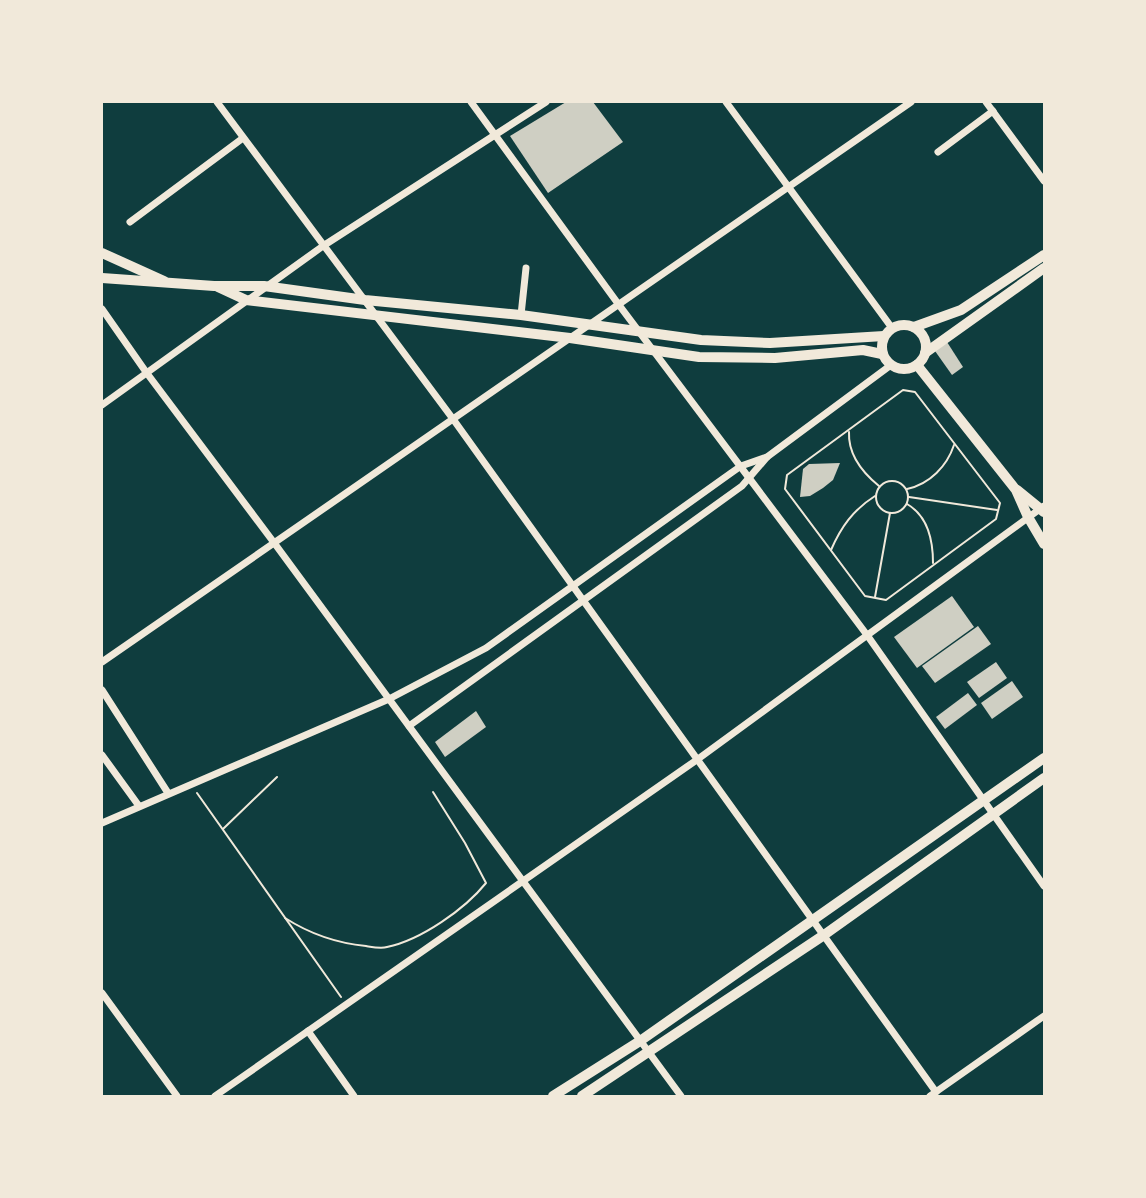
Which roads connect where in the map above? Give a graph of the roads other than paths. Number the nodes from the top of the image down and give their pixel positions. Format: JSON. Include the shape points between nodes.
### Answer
{"nodes":[{"id":1,"x":217,"y":102,"type":"edge"},
{"id":2,"x":471,"y":102,"type":"edge"},
{"id":3,"x":546,"y":102,"type":"edge"},
{"id":4,"x":726,"y":102,"type":"edge"},
{"id":5,"x":911,"y":102,"type":"edge"},
{"id":6,"x":986,"y":102,"type":"edge"},
{"id":7,"x":993,"y":111,"type":"junction"},
{"id":8,"x":496,"y":134,"type":"junction"},
{"id":9,"x":243,"y":138,"type":"junction"},
{"id":10,"x":938,"y":152,"type":"dead end"},
{"id":11,"x":1045,"y":181,"type":"edge"},
{"id":12,"x":788,"y":187,"type":"junction"},
{"id":13,"x":130,"y":222,"type":"dead end"},
{"id":14,"x":323,"y":246,"type":"junction"},
{"id":15,"x":102,"y":253,"type":"edge"},
{"id":16,"x":1045,"y":255,"type":"edge"},
{"id":17,"x":526,"y":268,"type":"dead end"},
{"id":18,"x":1045,"y":268,"type":"edge"},
{"id":19,"x":102,"y":278,"type":"edge"},
{"id":20,"x":167,"y":282,"type":"junction"},
{"id":21,"x":214,"y":286,"type":"junction"},
{"id":22,"x":264,"y":286,"type":"junction"},
{"id":23,"x":246,"y":300,"type":"junction"},
{"id":24,"x":365,"y":300,"type":"junction"},
{"id":25,"x":619,"y":305,"type":"junction"},
{"id":26,"x":102,"y":309,"type":"edge"},
{"id":27,"x":961,"y":310,"type":"junction"},
{"id":28,"x":377,"y":316,"type":"junction"},
{"id":29,"x":521,"y":316,"type":"junction"},
{"id":30,"x":970,"y":321,"type":"junction"},
{"id":31,"x":589,"y":324,"type":"junction"},
{"id":32,"x":914,"y":327,"type":"junction"},
{"id":33,"x":892,"y":328,"type":"junction"},
{"id":34,"x":641,"y":332,"type":"junction"},
{"id":35,"x":884,"y":336,"type":"junction"},
{"id":36,"x":570,"y":338,"type":"junction"},
{"id":37,"x":654,"y":351,"type":"junction"},
{"id":38,"x":925,"y":353,"type":"junction"},
{"id":39,"x":882,"y":354,"type":"junction"},
{"id":40,"x":891,"y":365,"type":"junction"},
{"id":41,"x":917,"y":365,"type":"junction"},
{"id":42,"x":146,"y":372,"type":"junction"},
{"id":43,"x":102,"y":405,"type":"edge"},
{"id":44,"x":453,"y":419,"type":"junction"},
{"id":45,"x":767,"y":457,"type":"junction"},
{"id":46,"x":741,"y":466,"type":"junction"},
{"id":47,"x":750,"y":477,"type":"junction"},
{"id":48,"x":1016,"y":490,"type":"junction"},
{"id":49,"x":1044,"y":509,"type":"edge"},
{"id":50,"x":1028,"y":517,"type":"junction"},
{"id":51,"x":275,"y":544,"type":"junction"},
{"id":52,"x":1045,"y":544,"type":"edge"},
{"id":53,"x":572,"y":587,"type":"junction"},
{"id":54,"x":582,"y":601,"type":"junction"},
{"id":55,"x":867,"y":635,"type":"junction"},
{"id":56,"x":102,"y":662,"type":"edge"},
{"id":57,"x":102,"y":690,"type":"edge"},
{"id":58,"x":389,"y":699,"type":"junction"},
{"id":59,"x":409,"y":726,"type":"junction"},
{"id":60,"x":102,"y":755,"type":"edge"},
{"id":61,"x":1045,"y":758,"type":"edge"},
{"id":62,"x":698,"y":759,"type":"junction"},
{"id":63,"x":1045,"y":778,"type":"edge"},
{"id":64,"x":168,"y":793,"type":"junction"},
{"id":65,"x":985,"y":802,"type":"junction"},
{"id":66,"x":139,"y":806,"type":"junction"},
{"id":67,"x":994,"y":815,"type":"junction"},
{"id":68,"x":102,"y":823,"type":"edge"},
{"id":69,"x":524,"y":882,"type":"junction"},
{"id":70,"x":1045,"y":886,"type":"edge"},
{"id":71,"x":814,"y":920,"type":"junction"},
{"id":72,"x":824,"y":935,"type":"junction"},
{"id":73,"x":102,"y":993,"type":"edge"},
{"id":74,"x":1045,"y":1016,"type":"edge"},
{"id":75,"x":308,"y":1031,"type":"junction"},
{"id":76,"x":640,"y":1041,"type":"junction"},
{"id":77,"x":649,"y":1054,"type":"junction"},
{"id":78,"x":933,"y":1094,"type":"edge"},
{"id":79,"x":177,"y":1097,"type":"edge"},
{"id":80,"x":215,"y":1097,"type":"edge"},
{"id":81,"x":354,"y":1097,"type":"edge"},
{"id":82,"x":553,"y":1097,"type":"edge"},
{"id":83,"x":582,"y":1097,"type":"edge"},
{"id":84,"x":681,"y":1097,"type":"edge"}],
"edges":[{"from":1,"to":9,"type":"street"},
{"from":2,"to":8,"type":"street"},
{"from":3,"to":8,"type":"street"},
{"from":4,"to":12,"type":"street"},
{"from":5,"to":12,"type":"street"},
{"from":6,"to":7,"type":"street"},
{"from":7,"to":10,"type":"street"},
{"from":7,"to":11,"type":"street"},
{"from":8,"to":14,"type":"street"},
{"from":8,"to":25,"type":"street"},
{"from":9,"to":13,"type":"street"},
{"from":9,"to":14,"type":"street"},
{"from":12,"to":25,"type":"street"},
{"from":12,"to":33,"type":"street"},
{"from":14,"to":22,"type":"street"},
{"from":14,"to":24,"type":"street"},
{"from":15,"to":20,"type":"street"},
{"from":16,"to":27,"type":"street"},
{"from":17,"to":29,"type":"street"},
{"from":18,"to":30,"type":"street"},
{"from":19,"to":20,"type":"street"},
{"from":20,"to":21,"type":"street"},
{"from":21,"to":22,"type":"street"},
{"from":21,"to":23,"type":"street"},
{"from":22,"to":23,"type":"street"},
{"from":22,"to":24,"type":"street"},
{"from":23,"to":28,"type":"street"},
{"from":23,"to":42,"type":"street"},
{"from":24,"to":28,"type":"street"},
{"from":24,"to":29,"type":"street"},
{"from":25,"to":31,"type":"street"},
{"from":25,"to":34,"type":"street"},
{"from":26,"to":42,"type":"street"},
{"from":27,"to":30,"type":"street"},
{"from":27,"to":32,"type":"street"},
{"from":28,"to":36,"type":"street"},
{"from":28,"to":44,"type":"street"},
{"from":29,"to":31,"type":"street"},
{"from":30,"to":38,"type":"street"},
{"from":31,"to":34,"type":"street"},
{"from":31,"to":36,"type":"street"},
{"from":32,"to":33,"type":"street"},
{"from":32,"to":38,"type":"street","via":[[924,338]]},
{"from":33,"to":35,"type":"street"},
{"from":34,"to":35,"type":"street","via":[[770,343]]},
{"from":34,"to":37,"type":"street"},
{"from":35,"to":39,"type":"street"},
{"from":36,"to":37,"type":"street"},
{"from":36,"to":44,"type":"street"},
{"from":37,"to":39,"type":"street","via":[[699,357],[775,358],[863,350]]},
{"from":37,"to":46,"type":"street"},
{"from":38,"to":41,"type":"street"},
{"from":39,"to":40,"type":"street"},
{"from":40,"to":41,"type":"street","via":[[904,369]]},
{"from":40,"to":45,"type":"street"},
{"from":41,"to":48,"type":"street"},
{"from":42,"to":43,"type":"street"},
{"from":42,"to":51,"type":"street"},
{"from":44,"to":51,"type":"street"},
{"from":44,"to":53,"type":"street"},
{"from":45,"to":46,"type":"street"},
{"from":45,"to":47,"type":"street"},
{"from":46,"to":47,"type":"street"},
{"from":46,"to":53,"type":"street"},
{"from":47,"to":54,"type":"street"},
{"from":47,"to":55,"type":"street"},
{"from":48,"to":49,"type":"street"},
{"from":48,"to":50,"type":"street"},
{"from":49,"to":50,"type":"street"},
{"from":50,"to":52,"type":"street"},
{"from":50,"to":55,"type":"street"},
{"from":51,"to":56,"type":"street"},
{"from":51,"to":58,"type":"street"},
{"from":53,"to":54,"type":"street"},
{"from":53,"to":58,"type":"street","via":[[486,648]]},
{"from":54,"to":59,"type":"street"},
{"from":54,"to":62,"type":"street"},
{"from":55,"to":62,"type":"street"},
{"from":55,"to":65,"type":"street"},
{"from":57,"to":64,"type":"street"},
{"from":58,"to":59,"type":"street"},
{"from":58,"to":64,"type":"street"},
{"from":59,"to":69,"type":"street"},
{"from":60,"to":66,"type":"street"},
{"from":61,"to":65,"type":"street"},
{"from":62,"to":69,"type":"street"},
{"from":62,"to":71,"type":"street"},
{"from":63,"to":67,"type":"street"},
{"from":64,"to":66,"type":"street"},
{"from":65,"to":67,"type":"street"},
{"from":65,"to":71,"type":"street"},
{"from":66,"to":68,"type":"street"},
{"from":67,"to":70,"type":"street"},
{"from":67,"to":72,"type":"street"},
{"from":69,"to":75,"type":"street"},
{"from":69,"to":76,"type":"street"},
{"from":71,"to":72,"type":"street"},
{"from":71,"to":76,"type":"street"},
{"from":72,"to":77,"type":"street"},
{"from":72,"to":78,"type":"street"},
{"from":73,"to":79,"type":"street"},
{"from":74,"to":78,"type":"street"},
{"from":75,"to":80,"type":"street"},
{"from":75,"to":81,"type":"street"},
{"from":76,"to":77,"type":"street"},
{"from":76,"to":82,"type":"street"},
{"from":77,"to":83,"type":"street"},
{"from":77,"to":84,"type":"street"}]}
